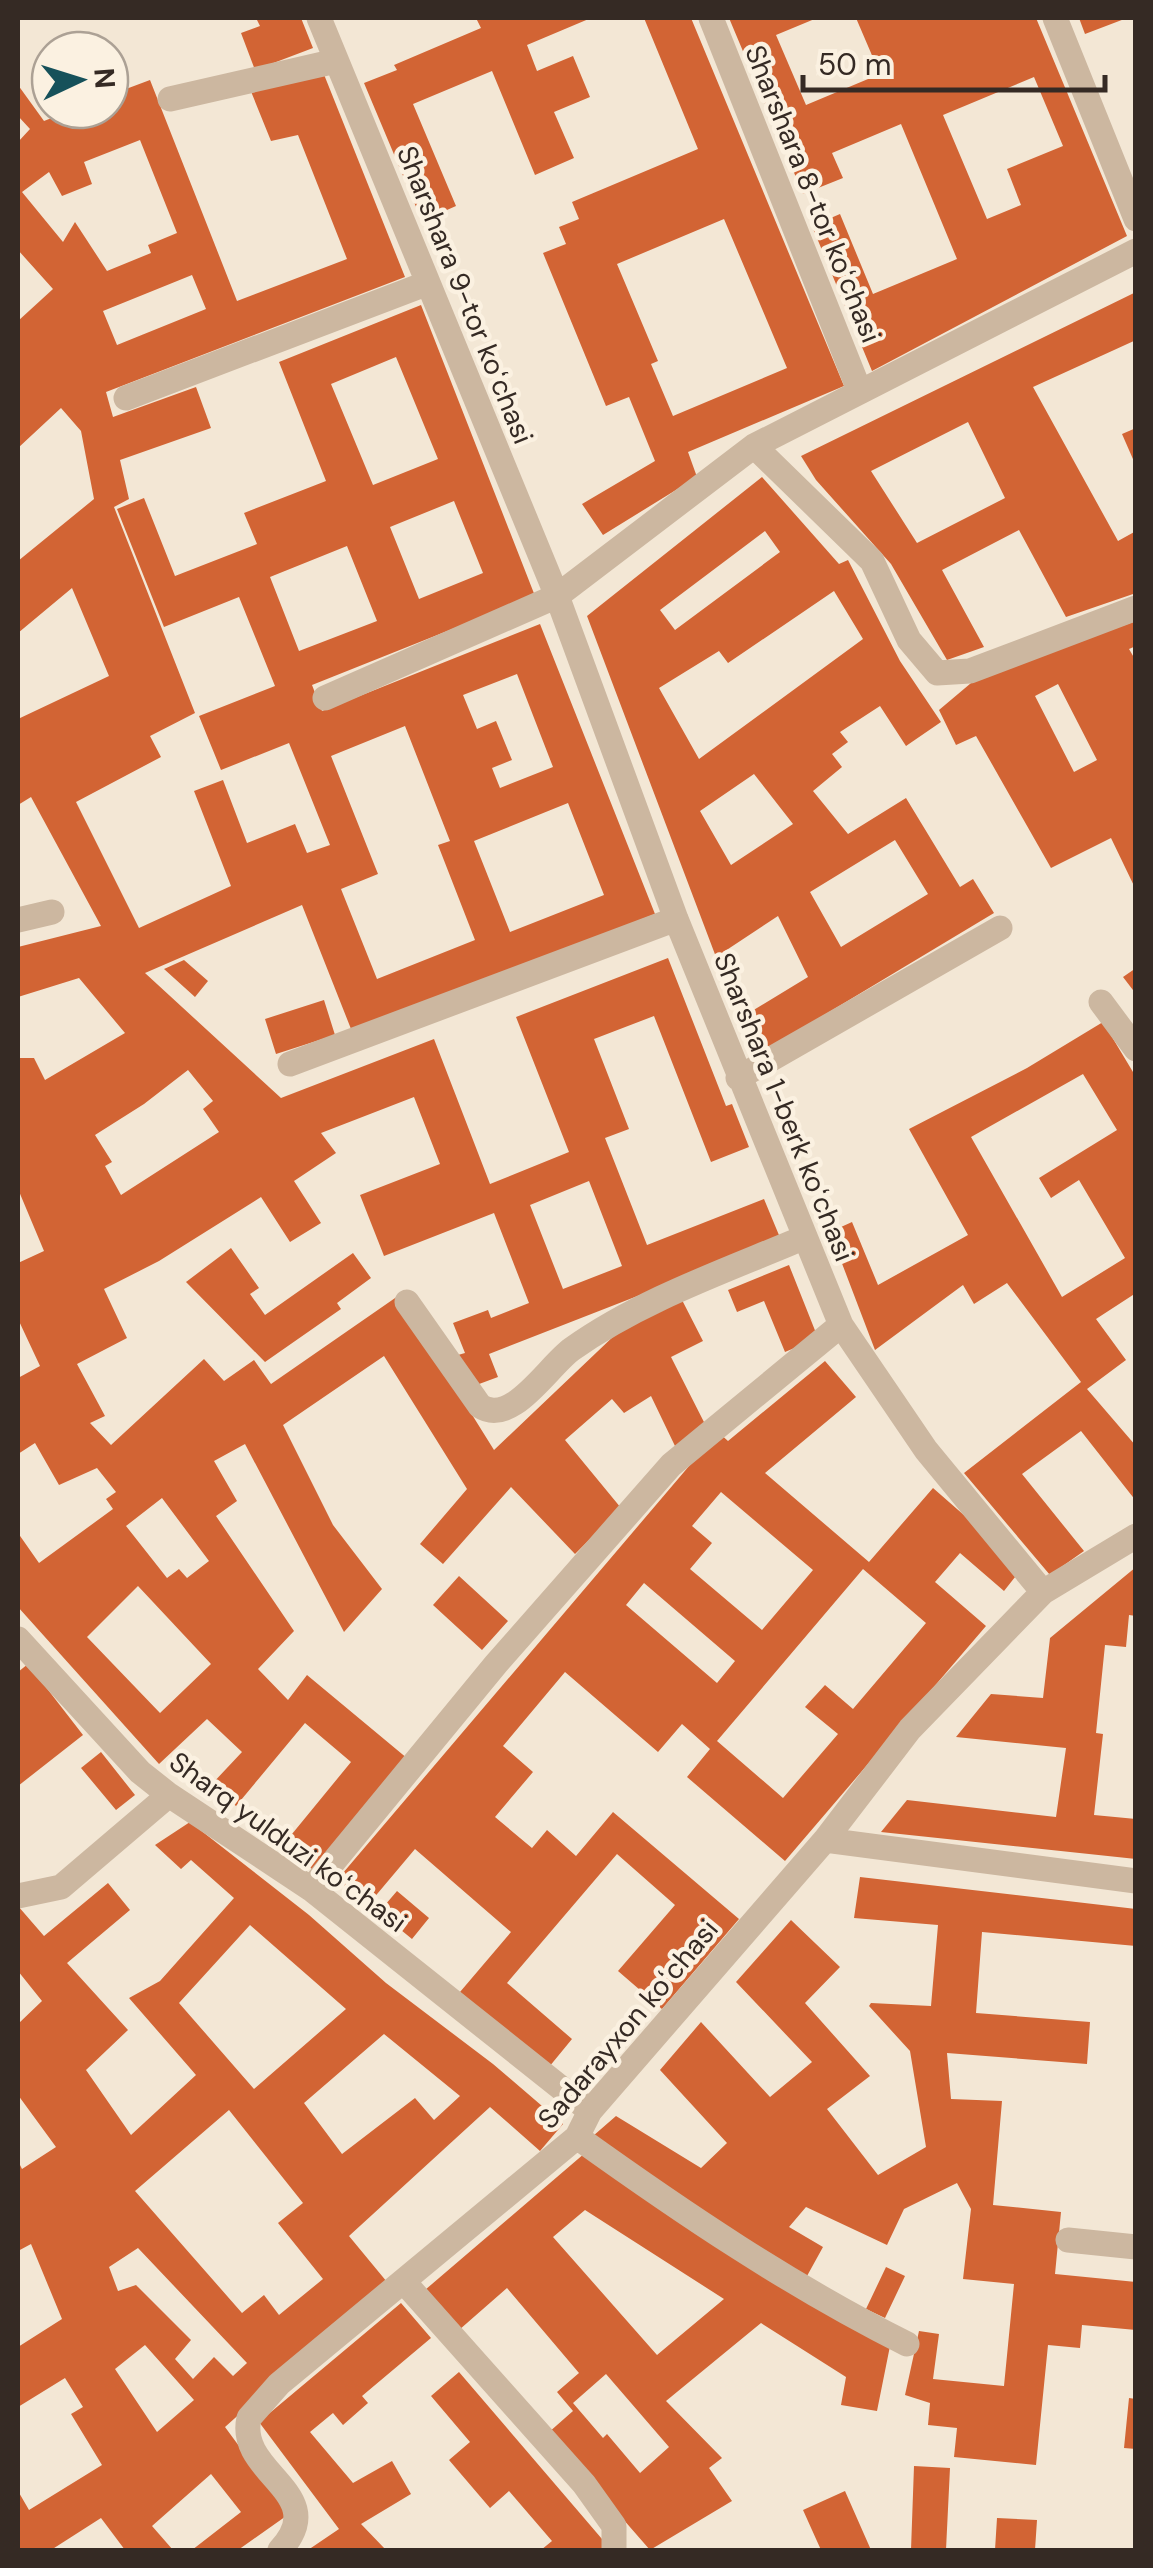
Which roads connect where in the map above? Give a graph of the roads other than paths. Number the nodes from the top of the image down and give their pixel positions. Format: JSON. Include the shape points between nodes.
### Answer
{"nodes":[{"id":1,"x":319,"y":18,"type":"edge"},
{"id":2,"x":711,"y":18,"type":"edge"},
{"id":3,"x":1055,"y":18,"type":"edge"},
{"id":4,"x":336,"y":62,"type":"junction"},
{"id":5,"x":170,"y":99,"type":"dead end"},
{"id":6,"x":1136,"y":219,"type":"edge"},
{"id":7,"x":1136,"y":251,"type":"edge"},
{"id":8,"x":428,"y":283,"type":"junction"},
{"id":9,"x":860,"y":392,"type":"junction"},
{"id":10,"x":126,"y":398,"type":"dead end"},
{"id":11,"x":754,"y":446,"type":"junction"},
{"id":12,"x":557,"y":596,"type":"junction"},
{"id":13,"x":1136,"y":608,"type":"edge"},
{"id":14,"x":326,"y":698,"type":"dead end"},
{"id":15,"x":52,"y":912,"type":"dead end"},
{"id":16,"x":676,"y":919,"type":"junction"},
{"id":17,"x":18,"y":920,"type":"edge"},
{"id":18,"x":1000,"y":928,"type":"dead end"},
{"id":19,"x":1100,"y":1002,"type":"dead end"},
{"id":20,"x":1136,"y":1049,"type":"edge"},
{"id":21,"x":290,"y":1064,"type":"dead end"},
{"id":22,"x":738,"y":1078,"type":"junction"},
{"id":23,"x":803,"y":1238,"type":"junction"},
{"id":24,"x":408,"y":1302,"type":"dead end"},
{"id":25,"x":840,"y":1325,"type":"junction"},
{"id":26,"x":1136,"y":1536,"type":"edge"},
{"id":27,"x":1043,"y":1592,"type":"junction"},
{"id":28,"x":18,"y":1638,"type":"edge"},
{"id":29,"x":169,"y":1795,"type":"junction"},
{"id":30,"x":825,"y":1840,"type":"junction"},
{"id":31,"x":1136,"y":1881,"type":"edge"},
{"id":32,"x":311,"y":1888,"type":"junction"},
{"id":33,"x":18,"y":1896,"type":"edge"},
{"id":34,"x":590,"y":2111,"type":"junction"},
{"id":35,"x":577,"y":2137,"type":"junction"},
{"id":36,"x":1068,"y":2240,"type":"dead end"},
{"id":37,"x":1136,"y":2247,"type":"edge"},
{"id":38,"x":404,"y":2282,"type":"junction"},
{"id":39,"x":907,"y":2344,"type":"dead end"},
{"id":40,"x":280,"y":2550,"type":"edge"},
{"id":41,"x":614,"y":2550,"type":"edge"}],
"edges":[{"from":1,"to":4,"type":"street","name":"Sharshara 9-tor koʻchasi"},
{"from":2,"to":9,"type":"street","name":"Sharshara 8-tor koʻchasi"},
{"from":3,"to":6,"type":"street"},
{"from":4,"to":5,"type":"street"},
{"from":4,"to":8,"type":"street","name":"Sharshara 9-tor koʻchasi"},
{"from":7,"to":9,"type":"street"},
{"from":8,"to":10,"type":"street"},
{"from":8,"to":12,"type":"street","name":"Sharshara 9-tor koʻchasi"},
{"from":9,"to":11,"type":"street"},
{"from":11,"to":12,"type":"street"},
{"from":11,"to":13,"type":"street","via":[[872,562],[909,640],[937,674],[970,670]]},
{"from":12,"to":14,"type":"street"},
{"from":12,"to":16,"type":"street","name":"Sharshara 1-berk koʻchasi"},
{"from":15,"to":17,"type":"street"},
{"from":16,"to":21,"type":"street"},
{"from":16,"to":22,"type":"street","name":"Sharshara 1-berk koʻchasi"},
{"from":18,"to":22,"type":"street"},
{"from":19,"to":20,"type":"street"},
{"from":22,"to":23,"type":"street","name":"Sharshara 1-berk koʻchasi"},
{"from":23,"to":24,"type":"street","via":[[651,1303],[570,1350],[501,1411],[480,1406]]},
{"from":23,"to":25,"type":"street","name":"Sharshara 1-berk koʻchasi"},
{"from":25,"to":27,"type":"street","name":"Sharshara 1-berk koʻchasi","via":[[926,1450]]},
{"from":25,"to":32,"type":"street","via":[[671,1465]]},
{"from":26,"to":27,"type":"street","name":"Sadarayxon koʻchasi"},
{"from":27,"to":30,"type":"street","name":"Sadarayxon koʻchasi","via":[[910,1729]]},
{"from":28,"to":29,"type":"street","name":"Sharq yulduzi koʻchasi"},
{"from":29,"to":32,"type":"street","name":"Sharq yulduzi koʻchasi"},
{"from":29,"to":33,"type":"street","via":[[61,1887]]},
{"from":30,"to":31,"type":"street"},
{"from":30,"to":34,"type":"street","name":"Sadarayxon koʻchasi"},
{"from":32,"to":34,"type":"street","name":"Sharq yulduzi koʻchasi"},
{"from":34,"to":35,"type":"street","name":"Sadarayxon koʻchasi"},
{"from":35,"to":38,"type":"street","name":"Sadarayxon koʻchasi"},
{"from":35,"to":39,"type":"street","via":[[838,2310]]},
{"from":36,"to":37,"type":"street"},
{"from":38,"to":40,"type":"street","name":"Sadarayxon koʻchasi","via":[[280,2384],[249,2418],[249,2446],[296,2511],[297,2524]]},
{"from":38,"to":41,"type":"street","via":[[584,2484],[614,2526]]}]}
